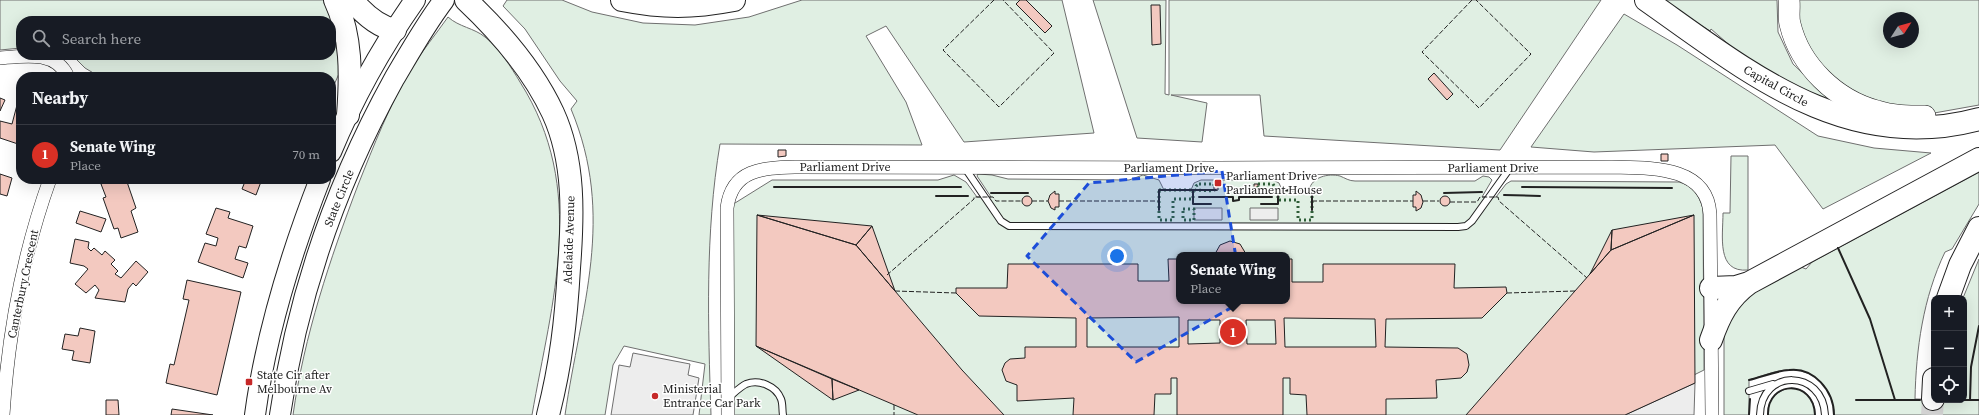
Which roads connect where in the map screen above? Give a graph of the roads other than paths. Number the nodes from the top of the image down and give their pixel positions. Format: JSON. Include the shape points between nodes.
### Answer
{"nodes":[{"id":1,"x":335,"y":0,"type":"edge"},
{"id":2,"x":352,"y":0,"type":"edge"},
{"id":3,"x":415,"y":0,"type":"edge"},
{"id":4,"x":622,"y":0,"type":"edge"},
{"id":5,"x":734,"y":0,"type":"edge"},
{"id":6,"x":1646,"y":0,"type":"edge"},
{"id":7,"x":1790,"y":0,"type":"edge"},
{"id":8,"x":440,"y":5,"type":"edge"},
{"id":9,"x":472,"y":6,"type":"edge"},
{"id":10,"x":395,"y":30,"type":"junction"},
{"id":11,"x":16,"y":56,"type":"edge"},
{"id":12,"x":0,"y":58,"type":"edge"},
{"id":13,"x":52,"y":60,"type":"edge"},
{"id":14,"x":66,"y":72,"type":"edge"},
{"id":15,"x":1979,"y":113,"type":"edge"},
{"id":16,"x":348,"y":115,"type":"junction"},
{"id":17,"x":1979,"y":119,"type":"edge"},
{"id":18,"x":336,"y":141,"type":"edge"},
{"id":19,"x":1979,"y":159,"type":"edge"},
{"id":20,"x":964,"y":167,"type":"junction"},
{"id":21,"x":1510,"y":168,"type":"junction"},
{"id":22,"x":48,"y":184,"type":"edge"},
{"id":23,"x":318,"y":184,"type":"edge"},
{"id":24,"x":1979,"y":228,"type":"edge"},
{"id":25,"x":1754,"y":280,"type":"junction"},
{"id":26,"x":1711,"y":288,"type":"junction"},
{"id":27,"x":1949,"y":295,"type":"edge"},
{"id":28,"x":1711,"y":340,"type":"junction"},
{"id":29,"x":1778,"y":382,"type":"junction"},
{"id":30,"x":1749,"y":391,"type":"dead end"},
{"id":31,"x":728,"y":398,"type":"junction"},
{"id":32,"x":3,"y":415,"type":"edge"},
{"id":33,"x":255,"y":415,"type":"edge"},
{"id":34,"x":280,"y":415,"type":"edge"},
{"id":35,"x":548,"y":415,"type":"edge"},
{"id":36,"x":728,"y":415,"type":"edge"},
{"id":37,"x":783,"y":415,"type":"edge"},
{"id":38,"x":1712,"y":415,"type":"edge"},
{"id":39,"x":1760,"y":415,"type":"edge"},
{"id":40,"x":1824,"y":415,"type":"edge"}],
"edges":[{"from":1,"to":16,"type":"highway","via":[[349,53]]},
{"from":2,"to":10,"type":"highway","via":[[372,19]]},
{"from":3,"to":10,"type":"main road"},
{"from":4,"to":5,"type":"highway","via":[[652,6],[701,6]]},
{"from":6,"to":17,"type":"highway","name":"Capital Circle","via":[[1753,74],[1809,105],[1835,115],[1890,126],[1924,128]]},
{"from":7,"to":15,"type":"highway","via":[[1790,24],[1799,48],[1817,74],[1836,92],[1855,103],[1902,116],[1934,117]]},
{"from":8,"to":10,"type":"main road","via":[[412,26]]},
{"from":8,"to":34,"type":"main road","name":"State Circle","via":[[382,101],[333,209],[313,267],[297,326]]},
{"from":9,"to":35,"type":"highway","name":"Adelaide Avenue","via":[[505,41],[531,76],[553,113],[566,154],[572,197],[566,322],[558,376]]},
{"from":10,"to":16,"type":"main road"},
{"from":11,"to":12,"type":"street"},
{"from":13,"to":14,"type":"street"},
{"from":16,"to":18,"type":"main road"},
{"from":19,"to":25,"type":"highway"},
{"from":20,"to":21,"type":"street","name":"Parliament Drive"},
{"from":20,"to":21,"type":"lane","via":[[1007,226],[1427,227],[1462,227],[1469,224]]},
{"from":20,"to":31,"type":"street","name":"Parliament Drive","via":[[763,168],[740,180],[732,191],[727,208]]},
{"from":21,"to":26,"type":"street","name":"Parliament Drive","via":[[1648,168],[1673,172],[1690,179],[1703,190],[1709,203]]},
{"from":22,"to":32,"type":"street","name":"Canterbury Crescent","via":[[22,285],[6,374]]},
{"from":23,"to":33,"type":"main road","name":"State Circle","via":[[298,234],[280,294]]},
{"from":24,"to":27,"type":"highway","via":[[1960,265]]},
{"from":25,"to":26,"type":"highway","via":[[1740,286]]},
{"from":25,"to":28,"type":"highway","via":[[1737,293],[1724,308]]},
{"from":26,"to":28,"type":"street","name":"Parliament Drive"},
{"from":28,"to":38,"type":"street","name":"Parliament Drive"},
{"from":29,"to":30,"type":"lane"},
{"from":29,"to":39,"type":"lane","via":[[1766,394]]},
{"from":29,"to":40,"type":"lane","via":[[1805,382],[1817,391],[1823,402]]},
{"from":31,"to":36,"type":"street","name":"Parliament Drive"},
{"from":31,"to":37,"type":"lane","via":[[746,384],[759,383],[770,386],[781,400]]}]}
